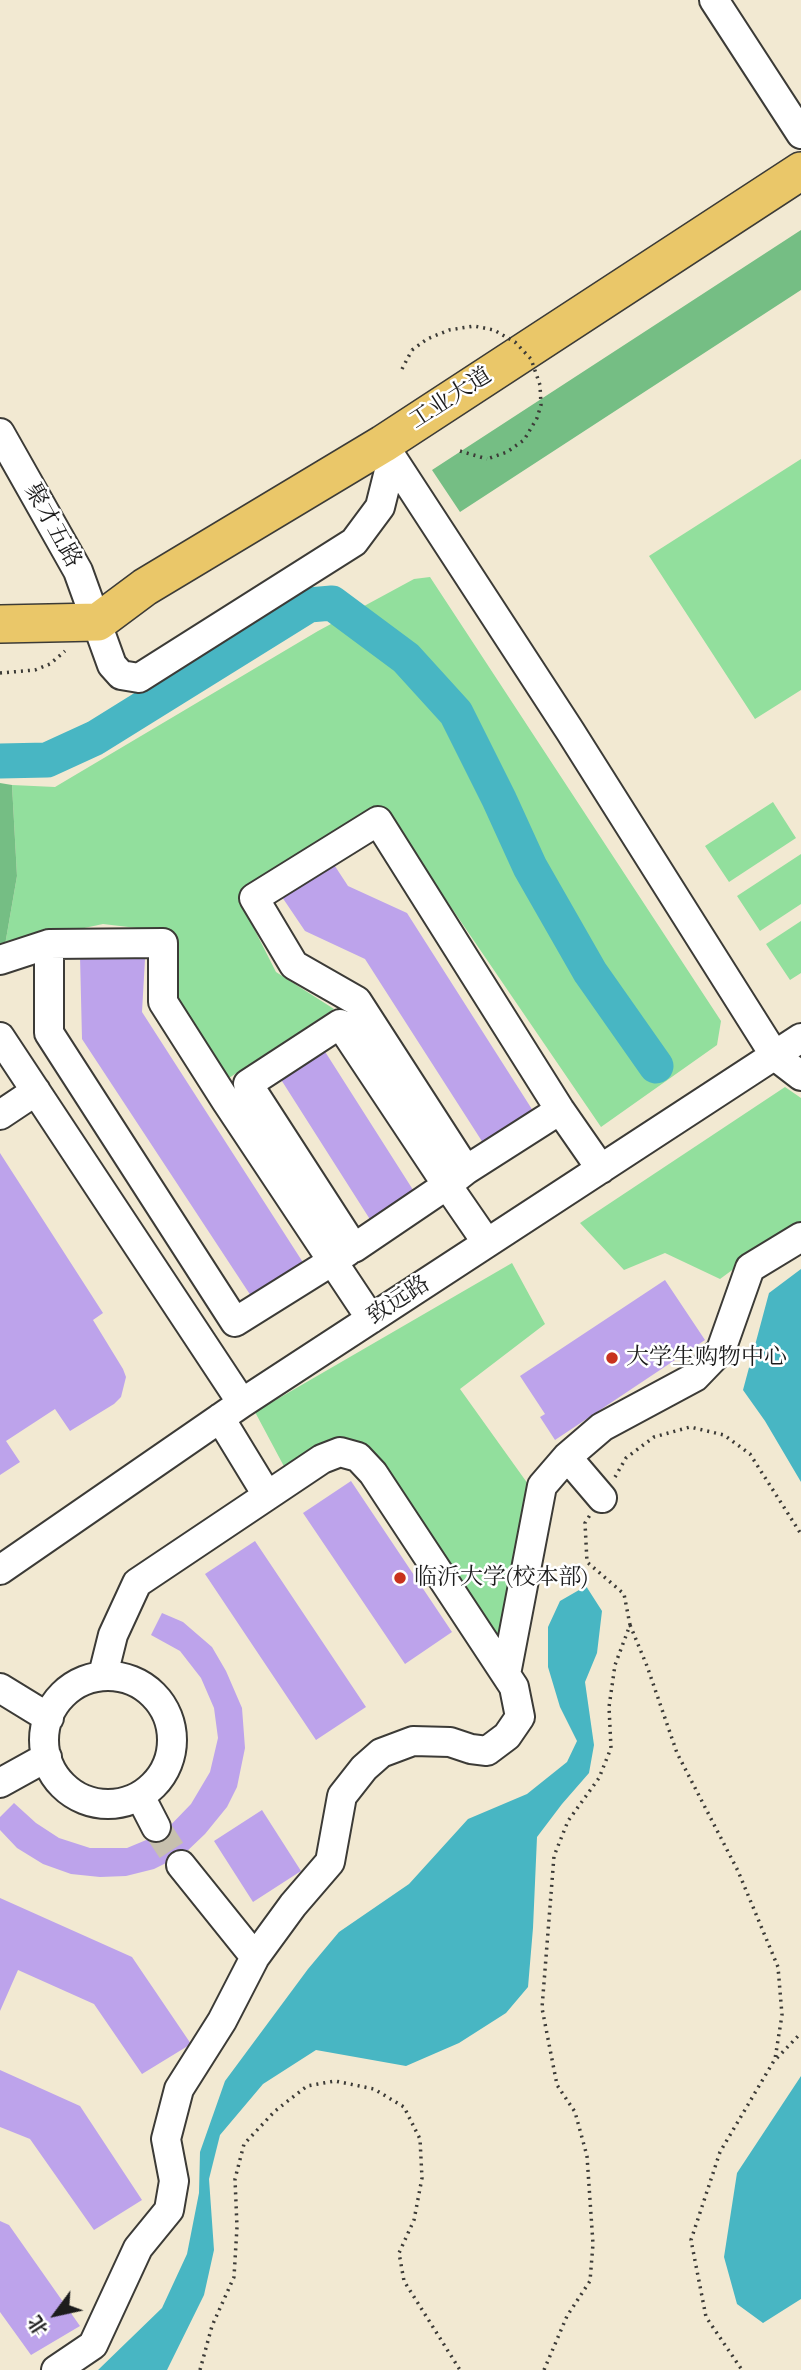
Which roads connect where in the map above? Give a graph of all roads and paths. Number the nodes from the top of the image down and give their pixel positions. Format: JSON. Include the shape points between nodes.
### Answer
{"nodes":[{"id":1,"x":714,"y":0,"type":"edge"},
{"id":2,"x":801,"y":134,"type":"edge"},
{"id":3,"x":801,"y":171,"type":"edge"},
{"id":4,"x":801,"y":192,"type":"edge"},
{"id":5,"x":402,"y":369,"type":"dead end"},
{"id":6,"x":0,"y":433,"type":"edge"},
{"id":7,"x":460,"y":451,"type":"dead end"},
{"id":8,"x":387,"y":452,"type":"junction"},
{"id":9,"x":98,"y":622,"type":"junction"},
{"id":10,"x":0,"y":624,"type":"edge"},
{"id":11,"x":0,"y":643,"type":"edge"},
{"id":12,"x":0,"y":673,"type":"edge"},
{"id":13,"x":48,"y":944,"type":"junction"},
{"id":14,"x":0,"y":960,"type":"edge"},
{"id":15,"x":351,"y":1017,"type":"junction"},
{"id":16,"x":0,"y":1037,"type":"edge"},
{"id":17,"x":801,"y":1038,"type":"edge"},
{"id":18,"x":775,"y":1056,"type":"junction"},
{"id":19,"x":801,"y":1076,"type":"edge"},
{"id":20,"x":36,"y":1091,"type":"junction"},
{"id":21,"x":229,"y":1099,"type":"junction"},
{"id":22,"x":560,"y":1110,"type":"junction"},
{"id":23,"x":0,"y":1115,"type":"edge"},
{"id":24,"x":601,"y":1169,"type":"junction"},
{"id":25,"x":456,"y":1177,"type":"junction"},
{"id":26,"x":801,"y":1237,"type":"edge"},
{"id":27,"x":487,"y":1244,"type":"junction"},
{"id":28,"x":343,"y":1255,"type":"junction"},
{"id":29,"x":370,"y":1319,"type":"junction"},
{"id":30,"x":231,"y":1410,"type":"junction"},
{"id":31,"x":567,"y":1457,"type":"junction"},
{"id":32,"x":267,"y":1495,"type":"junction"},
{"id":33,"x":602,"y":1498,"type":"junction"},
{"id":34,"x":801,"y":1534,"type":"edge"},
{"id":35,"x":0,"y":1570,"type":"edge"},
{"id":36,"x":630,"y":1625,"type":"junction"},
{"id":37,"x":506,"y":1674,"type":"junction"},
{"id":38,"x":103,"y":1675,"type":"junction"},
{"id":39,"x":0,"y":1688,"type":"edge"},
{"id":40,"x":49,"y":1718,"type":"junction"},
{"id":41,"x":47,"y":1757,"type":"junction"},
{"id":42,"x":0,"y":1783,"type":"edge"},
{"id":43,"x":140,"y":1796,"type":"junction"},
{"id":44,"x":156,"y":1827,"type":"tunnel mouth"},
{"id":45,"x":181,"y":1865,"type":"tunnel mouth"},
{"id":46,"x":254,"y":1957,"type":"junction"},
{"id":47,"x":801,"y":2033,"type":"edge"},
{"id":48,"x":775,"y":2059,"type":"junction"},
{"id":49,"x":56,"y":2370,"type":"edge"},
{"id":50,"x":200,"y":2370,"type":"edge"},
{"id":51,"x":460,"y":2370,"type":"edge"},
{"id":52,"x":544,"y":2370,"type":"edge"},
{"id":53,"x":742,"y":2370,"type":"edge"}],
"edges":[{"from":1,"to":2,"type":"street"},
{"from":3,"to":8,"type":"main road","name":"工业大道"},
{"from":4,"to":8,"type":"main road","name":"工业大道"},
{"from":5,"to":7,"type":"path","bridge":true,"via":[[412,350],[427,339],[474,326],[494,330],[515,342],[531,359],[541,405],[524,440],[487,459]]},
{"from":6,"to":9,"type":"street","name":"聚才五路","via":[[78,571]]},
{"from":8,"to":9,"type":"main road","name":"工业大道","via":[[145,587]]},
{"from":8,"to":9,"type":"street","name":"聚才五路","via":[[380,507],[354,542],[139,678],[121,675],[112,665]]},
{"from":8,"to":18,"type":"street"},
{"from":9,"to":10,"type":"main road"},
{"from":9,"to":11,"type":"main road","name":"工业大道","via":[[47,643]]},
{"from":9,"to":12,"type":"path","via":[[50,664]]},
{"from":13,"to":14,"type":"street"},
{"from":13,"to":21,"type":"street","via":[[163,943],[163,1002]]},
{"from":13,"to":28,"type":"street","via":[[49,1033],[235,1322]]},
{"from":15,"to":21,"type":"street"},
{"from":15,"to":22,"type":"street","via":[[357,1001],[294,964],[254,898],[378,821]]},
{"from":15,"to":25,"type":"street"},
{"from":16,"to":20,"type":"street"},
{"from":17,"to":18,"type":"street","name":"致远路"},
{"from":18,"to":19,"type":"street"},
{"from":18,"to":24,"type":"street","name":"致远路"},
{"from":20,"to":23,"type":"street"},
{"from":20,"to":30,"type":"street"},
{"from":21,"to":28,"type":"street"},
{"from":22,"to":24,"type":"street"},
{"from":22,"to":25,"type":"street"},
{"from":24,"to":27,"type":"street","name":"致远路"},
{"from":25,"to":27,"type":"street"},
{"from":25,"to":28,"type":"street"},
{"from":26,"to":31,"type":"street","via":[[750,1268],[721,1350],[695,1377],[602,1427]]},
{"from":27,"to":29,"type":"street","name":"致远路"},
{"from":28,"to":29,"type":"street"},
{"from":29,"to":30,"type":"street","name":"致远路"},
{"from":30,"to":32,"type":"street"},
{"from":30,"to":35,"type":"street","name":"致远路"},
{"from":31,"to":33,"type":"street"},
{"from":31,"to":37,"type":"street","via":[[542,1486]]},
{"from":32,"to":37,"type":"street","via":[[321,1459],[340,1452],[358,1457]]},
{"from":32,"to":38,"type":"street","via":[[137,1583],[113,1635]]},
{"from":33,"to":34,"type":"path","via":[[626,1458],[654,1437],[690,1427],[724,1435],[750,1454]]},
{"from":33,"to":36,"type":"path","via":[[585,1522],[587,1562],[624,1594]]},
{"from":36,"to":48,"type":"path","via":[[677,1753],[738,1871],[778,1967],[782,2015]]},
{"from":36,"to":52,"type":"path","via":[[615,1665],[609,1707],[611,1748],[599,1778],[568,1821],[554,1856],[542,2008],[557,2085],[575,2112],[587,2156],[593,2244],[590,2281],[567,2316]]},
{"from":37,"to":46,"type":"street","via":[[514,1687],[520,1717],[507,1736],[487,1751],[450,1742],[413,1741],[381,1753],[364,1768],[342,1796],[330,1862]]},
{"from":38,"to":40,"type":"street","via":[[65,1691]]},
{"from":38,"to":43,"type":"street","via":[[123,1677],[145,1687],[169,1719],[169,1763],[160,1779]]},
{"from":39,"to":40,"type":"street"},
{"from":40,"to":41,"type":"street","via":[[44,1744]]},
{"from":41,"to":42,"type":"street"},
{"from":41,"to":43,"type":"street","via":[[57,1779],[92,1802],[113,1804]]},
{"from":43,"to":44,"type":"street"},
{"from":45,"to":46,"type":"street"},
{"from":46,"to":49,"type":"street","via":[[222,2021],[178,2089],[166,2139],[174,2180],[169,2210],[138,2248],[93,2345]]},
{"from":47,"to":48,"type":"path"},
{"from":48,"to":53,"type":"path","via":[[720,2152],[691,2240],[706,2317]]},
{"from":50,"to":51,"type":"path","via":[[212,2326],[234,2277],[235,2179],[244,2144],[307,2086],[335,2081],[374,2088],[404,2107],[420,2139],[422,2178],[414,2220],[399,2253],[404,2281]]}]}
